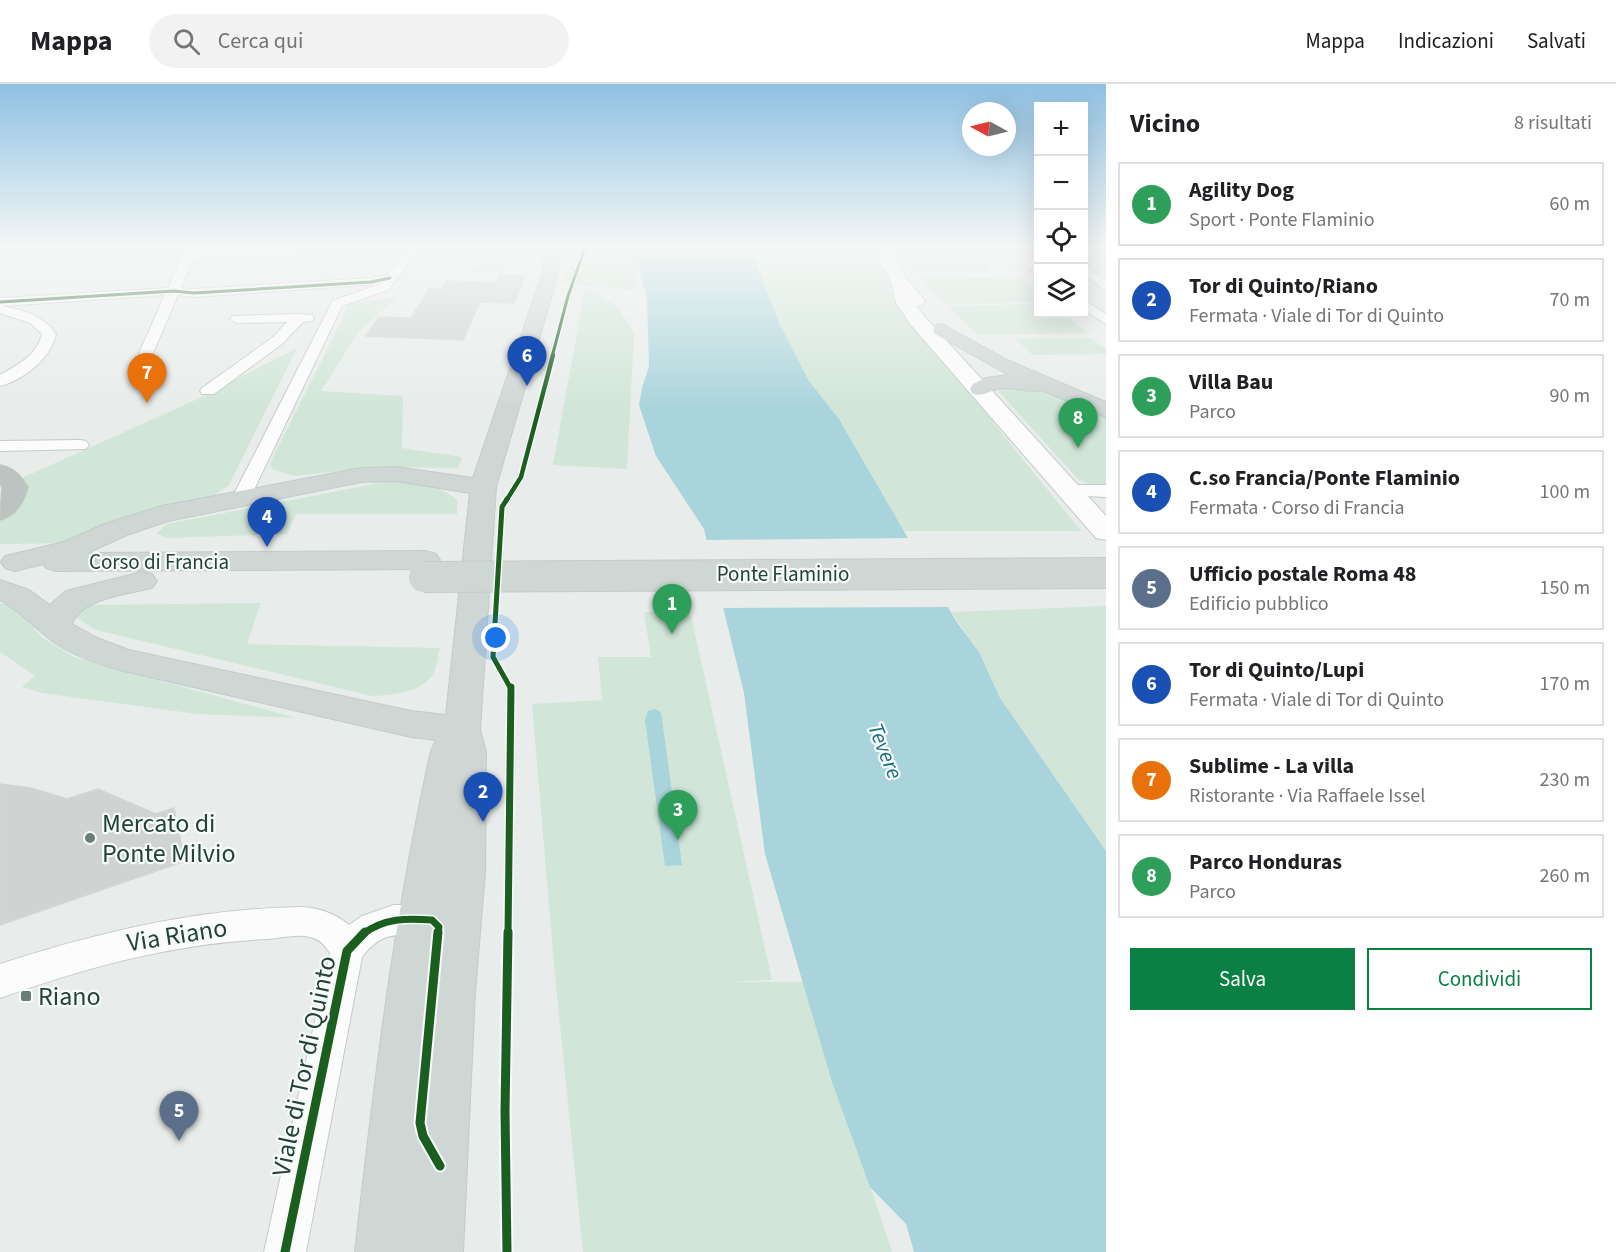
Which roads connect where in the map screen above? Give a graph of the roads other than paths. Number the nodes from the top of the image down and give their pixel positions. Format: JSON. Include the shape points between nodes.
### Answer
{"nodes":[{"id":1,"x":39,"y":300,"type":"edge"},
{"id":2,"x":170,"y":300,"type":"edge"},
{"id":3,"x":331,"y":300,"type":"edge"},
{"id":4,"x":347,"y":300,"type":"edge"},
{"id":5,"x":542,"y":300,"type":"edge"},
{"id":6,"x":903,"y":300,"type":"edge"},
{"id":7,"x":914,"y":300,"type":"edge"},
{"id":8,"x":0,"y":302,"type":"edge"},
{"id":9,"x":1088,"y":307,"type":"edge"},
{"id":10,"x":0,"y":309,"type":"edge"},
{"id":11,"x":299,"y":318,"type":"junction"},
{"id":12,"x":318,"y":318,"type":"junction"},
{"id":13,"x":237,"y":319,"type":"dead end"},
{"id":14,"x":1106,"y":320,"type":"edge"},
{"id":15,"x":942,"y":330,"type":"junction"},
{"id":16,"x":146,"y":354,"type":"dead end"},
{"id":17,"x":0,"y":381,"type":"edge"},
{"id":18,"x":981,"y":389,"type":"junction"},
{"id":19,"x":208,"y":392,"type":"dead end"},
{"id":20,"x":1070,"y":394,"type":"junction"},
{"id":21,"x":1106,"y":410,"type":"edge"},
{"id":22,"x":80,"y":445,"type":"dead end"},
{"id":23,"x":0,"y":446,"type":"edge"},
{"id":24,"x":0,"y":472,"type":"edge"},
{"id":25,"x":483,"y":487,"type":"junction"},
{"id":26,"x":1071,"y":491,"type":"junction"},
{"id":27,"x":1106,"y":491,"type":"edge"},
{"id":28,"x":241,"y":498,"type":"junction"},
{"id":29,"x":0,"y":512,"type":"edge"},
{"id":30,"x":162,"y":514,"type":"junction"},
{"id":31,"x":1102,"y":527,"type":"edge"},
{"id":32,"x":1106,"y":556,"type":"edge"},
{"id":33,"x":209,"y":561,"type":"junction"},
{"id":34,"x":425,"y":568,"type":"junction"},
{"id":35,"x":5,"y":569,"type":"edge"},
{"id":36,"x":1106,"y":573,"type":"edge"},
{"id":37,"x":142,"y":581,"type":"junction"},
{"id":38,"x":0,"y":590,"type":"edge"},
{"id":39,"x":56,"y":626,"type":"junction"},
{"id":40,"x":462,"y":730,"type":"junction"},
{"id":41,"x":421,"y":919,"type":"junction"},
{"id":42,"x":347,"y":951,"type":"junction"},
{"id":43,"x":0,"y":981,"type":"edge"},
{"id":44,"x":440,"y":1166,"type":"junction"},
{"id":45,"x":285,"y":1252,"type":"edge"},
{"id":46,"x":384,"y":1252,"type":"edge"},
{"id":47,"x":434,"y":1252,"type":"edge"}],
"edges":[{"from":1,"to":8,"type":"street"},
{"from":2,"to":16,"type":"street"},
{"from":3,"to":12,"type":"street"},
{"from":4,"to":28,"type":"street","via":[[337,304]]},
{"from":5,"to":25,"type":"main road"},
{"from":6,"to":18,"type":"main road"},
{"from":7,"to":15,"type":"main road"},
{"from":9,"to":14,"type":"street"},
{"from":10,"to":17,"type":"street","via":[[36,321],[50,334],[40,353]]},
{"from":11,"to":12,"type":"street"},
{"from":11,"to":13,"type":"street"},
{"from":11,"to":19,"type":"street","via":[[277,341]]},
{"from":12,"to":28,"type":"street","via":[[239,478]]},
{"from":15,"to":18,"type":"main road","via":[[971,368]]},
{"from":15,"to":20,"type":"main road","via":[[1000,363]]},
{"from":18,"to":20,"type":"main road","via":[[990,383],[1012,382]]},
{"from":18,"to":26,"type":"main road"},
{"from":20,"to":21,"type":"main road"},
{"from":22,"to":23,"type":"street"},
{"from":24,"to":29,"type":"highway","via":[[15,488],[12,499]]},
{"from":25,"to":28,"type":"main road","via":[[372,474]]},
{"from":25,"to":40,"type":"main road"},
{"from":26,"to":27,"type":"street"},
{"from":26,"to":31,"type":"main road"},
{"from":28,"to":30,"type":"main road"},
{"from":30,"to":33,"type":"main road","via":[[142,529],[142,543]]},
{"from":30,"to":35,"type":"main road","via":[[73,549]]},
{"from":32,"to":34,"type":"main road","name":"Ponte Flaminio"},
{"from":33,"to":34,"type":"main road","name":"Corso di Francia"},
{"from":33,"to":35,"type":"main road","name":"Corso di Francia"},
{"from":34,"to":36,"type":"main road","name":"Ponte Flaminio","bridge":true},
{"from":34,"to":37,"type":"main road","name":"Corso di Francia"},
{"from":35,"to":37,"type":"main road","name":"Corso di Francia"},
{"from":37,"to":39,"type":"main road","via":[[77,598],[62,610]]},
{"from":38,"to":39,"type":"main road","via":[[21,597]]},
{"from":39,"to":40,"type":"main road","via":[[80,643],[124,660],[411,724]]},
{"from":40,"to":41,"type":"main road","via":[[449,751]]},
{"from":40,"to":44,"type":"main road","via":[[468,752],[464,872]]},
{"from":41,"to":42,"type":"street","name":"Viale di Tor di Quinto","via":[[379,923],[363,933]]},
{"from":41,"to":44,"type":"street","via":[[432,920],[439,927],[420,1123]]},
{"from":41,"to":46,"type":"main road"},
{"from":42,"to":43,"type":"street","name":"Via Riano","via":[[338,935],[310,922],[224,926],[123,943]]},
{"from":42,"to":45,"type":"street","name":"Viale di Tor di Quinto"},
{"from":44,"to":47,"type":"main road"}]}
